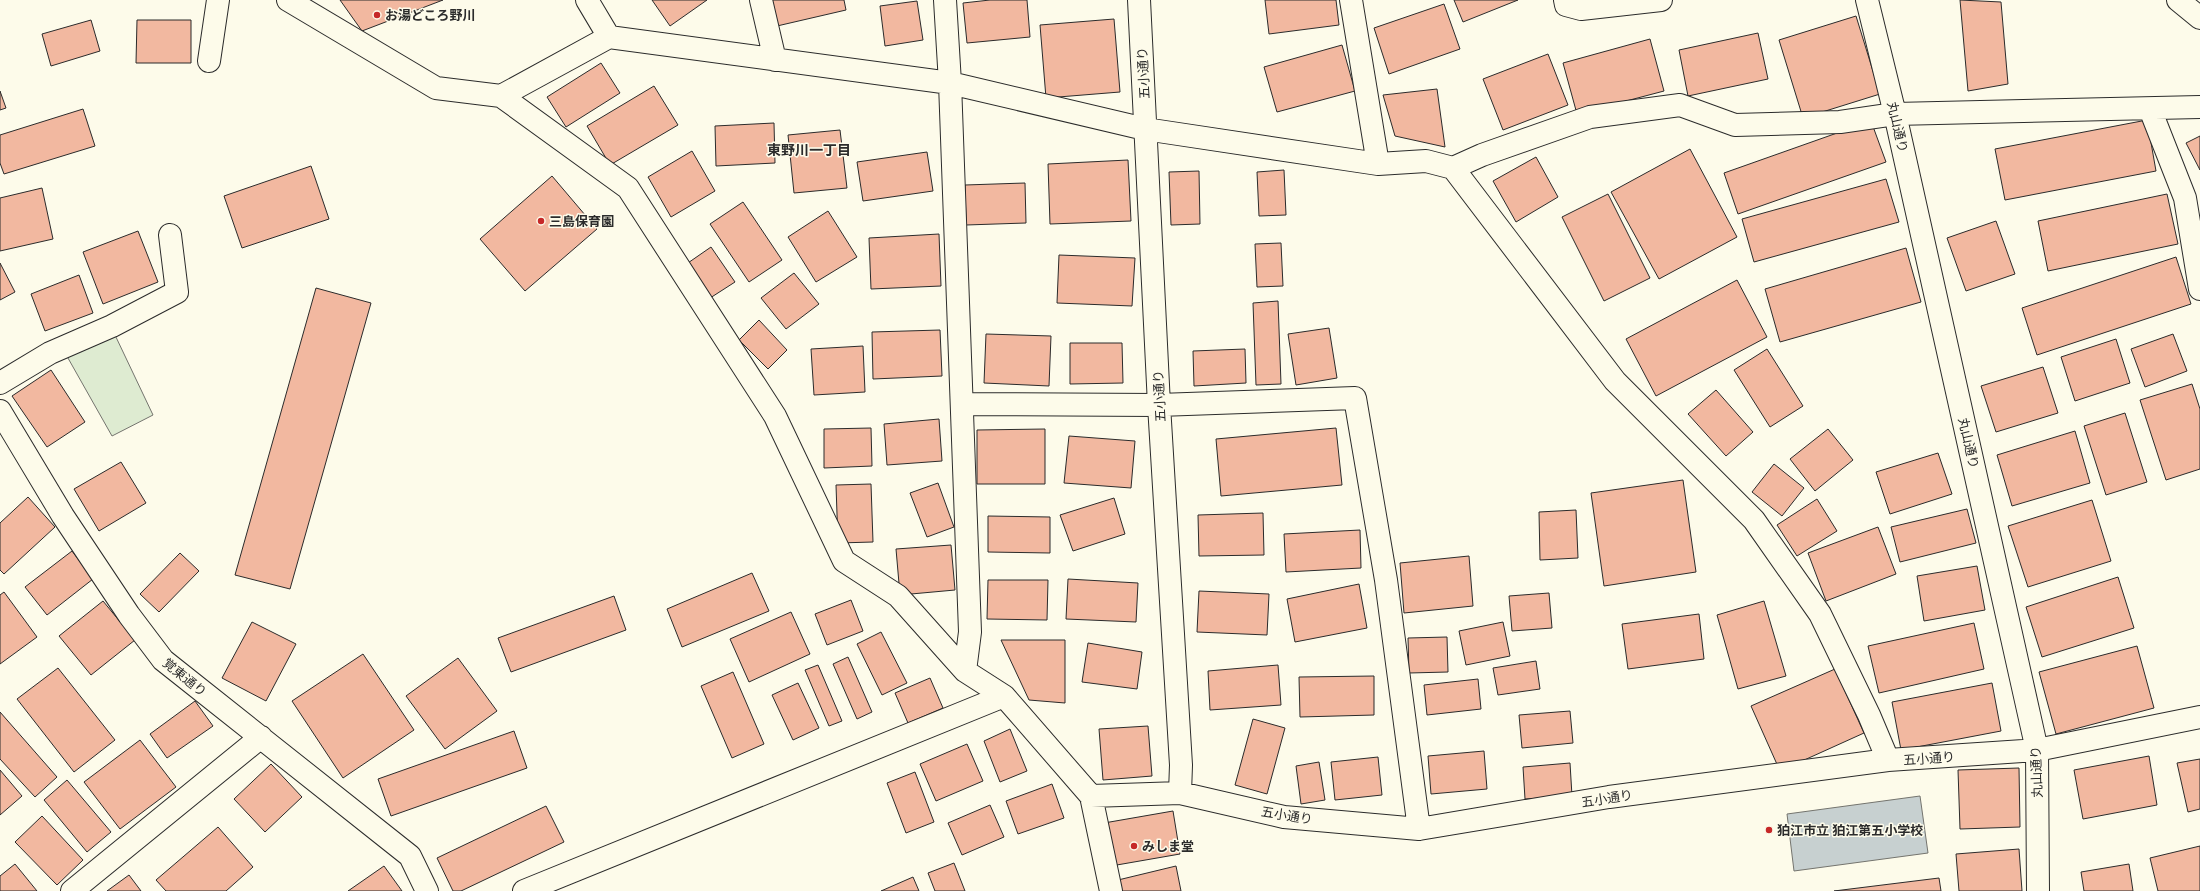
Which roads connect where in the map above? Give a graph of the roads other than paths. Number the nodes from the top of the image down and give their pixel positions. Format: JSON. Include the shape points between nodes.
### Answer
{"nodes":[{"id":1,"x":218,"y":0,"type":"edge"},
{"id":2,"x":288,"y":0,"type":"edge"},
{"id":3,"x":587,"y":0,"type":"edge"},
{"id":4,"x":761,"y":0,"type":"edge"},
{"id":5,"x":945,"y":0,"type":"edge"},
{"id":6,"x":1139,"y":0,"type":"edge"},
{"id":7,"x":1351,"y":0,"type":"edge"},
{"id":8,"x":1565,"y":0,"type":"edge"},
{"id":9,"x":1661,"y":0,"type":"edge"},
{"id":10,"x":1867,"y":0,"type":"edge"},
{"id":11,"x":2178,"y":0,"type":"edge"},
{"id":12,"x":2200,"y":18,"type":"edge"},
{"id":13,"x":609,"y":37,"type":"junction"},
{"id":14,"x":775,"y":60,"type":"junction"},
{"id":15,"x":209,"y":61,"type":"dead end"},
{"id":16,"x":950,"y":83,"type":"junction"},
{"id":17,"x":502,"y":96,"type":"junction"},
{"id":18,"x":2200,"y":107,"type":"edge"},
{"id":19,"x":2150,"y":109,"type":"junction"},
{"id":20,"x":1895,"y":114,"type":"junction"},
{"id":21,"x":1145,"y":129,"type":"junction"},
{"id":22,"x":1378,"y":164,"type":"junction"},
{"id":23,"x":1454,"y":168,"type":"junction"},
{"id":24,"x":170,"y":235,"type":"dead end"},
{"id":25,"x":2200,"y":289,"type":"edge"},
{"id":26,"x":0,"y":383,"type":"edge"},
{"id":27,"x":962,"y":404,"type":"junction"},
{"id":28,"x":1159,"y":405,"type":"junction"},
{"id":29,"x":2,"y":419,"type":"edge"},
{"id":30,"x":965,"y":671,"type":"junction"},
{"id":31,"x":1004,"y":696,"type":"junction"},
{"id":32,"x":2200,"y":717,"type":"edge"},
{"id":33,"x":261,"y":737,"type":"junction"},
{"id":34,"x":2037,"y":750,"type":"junction"},
{"id":35,"x":1888,"y":760,"type":"junction"},
{"id":36,"x":1180,"y":793,"type":"junction"},
{"id":37,"x":1091,"y":796,"type":"junction"},
{"id":38,"x":1419,"y":829,"type":"junction"},
{"id":39,"x":72,"y":891,"type":"edge"},
{"id":40,"x":427,"y":891,"type":"edge"},
{"id":41,"x":524,"y":891,"type":"edge"},
{"id":42,"x":1111,"y":891,"type":"edge"},
{"id":43,"x":2038,"y":891,"type":"edge"}],
"edges":[{"from":1,"to":15,"type":"street"},
{"from":2,"to":17,"type":"street","via":[[436,88]]},
{"from":3,"to":13,"type":"street"},
{"from":4,"to":14,"type":"street"},
{"from":5,"to":16,"type":"street"},
{"from":6,"to":21,"type":"street","name":"五小通り"},
{"from":7,"to":22,"type":"street"},
{"from":8,"to":9,"type":"street","via":[[1566,5],[1581,9]]},
{"from":10,"to":20,"type":"street","name":"丸山通り"},
{"from":11,"to":12,"type":"street"},
{"from":13,"to":14,"type":"street"},
{"from":13,"to":17,"type":"street"},
{"from":14,"to":16,"type":"street"},
{"from":16,"to":21,"type":"street"},
{"from":16,"to":27,"type":"street"},
{"from":17,"to":30,"type":"street","via":[[628,188],[775,416],[844,561],[898,596]]},
{"from":18,"to":19,"type":"street"},
{"from":19,"to":20,"type":"street"},
{"from":19,"to":25,"type":"street","via":[[2185,198]]},
{"from":20,"to":23,"type":"street","via":[[1840,122],[1735,125],[1680,105],[1590,117],[1482,155]]},
{"from":20,"to":34,"type":"street","name":"丸山通り"},
{"from":21,"to":22,"type":"street"},
{"from":21,"to":28,"type":"street","name":"五小通り"},
{"from":22,"to":23,"type":"street","via":[[1426,161]]},
{"from":23,"to":35,"type":"street","via":[[1615,381],[1754,520],[1820,614]]},
{"from":24,"to":26,"type":"street","via":[[177,292],[112,326],[50,353]]},
{"from":27,"to":28,"type":"street"},
{"from":27,"to":30,"type":"street","via":[[970,632]]},
{"from":28,"to":36,"type":"street","name":"五小通り","via":[[1181,765]]},
{"from":28,"to":38,"type":"street","via":[[1355,398],[1386,580]]},
{"from":29,"to":33,"type":"street","name":"覚東通り","via":[[129,615],[163,660]]},
{"from":30,"to":31,"type":"street"},
{"from":31,"to":37,"type":"street"},
{"from":31,"to":41,"type":"street"},
{"from":32,"to":34,"type":"street","name":"五小通り"},
{"from":33,"to":39,"type":"street"},
{"from":33,"to":40,"type":"street","name":"覚東通り","via":[[410,856]]},
{"from":34,"to":35,"type":"street","name":"五小通り"},
{"from":34,"to":43,"type":"street","name":"丸山通り"},
{"from":35,"to":38,"type":"street","name":"五小通り","via":[[1609,797]]},
{"from":36,"to":37,"type":"street","name":"五小通り"},
{"from":36,"to":38,"type":"street","name":"五小通り","via":[[1284,817]]},
{"from":37,"to":42,"type":"street"}]}
